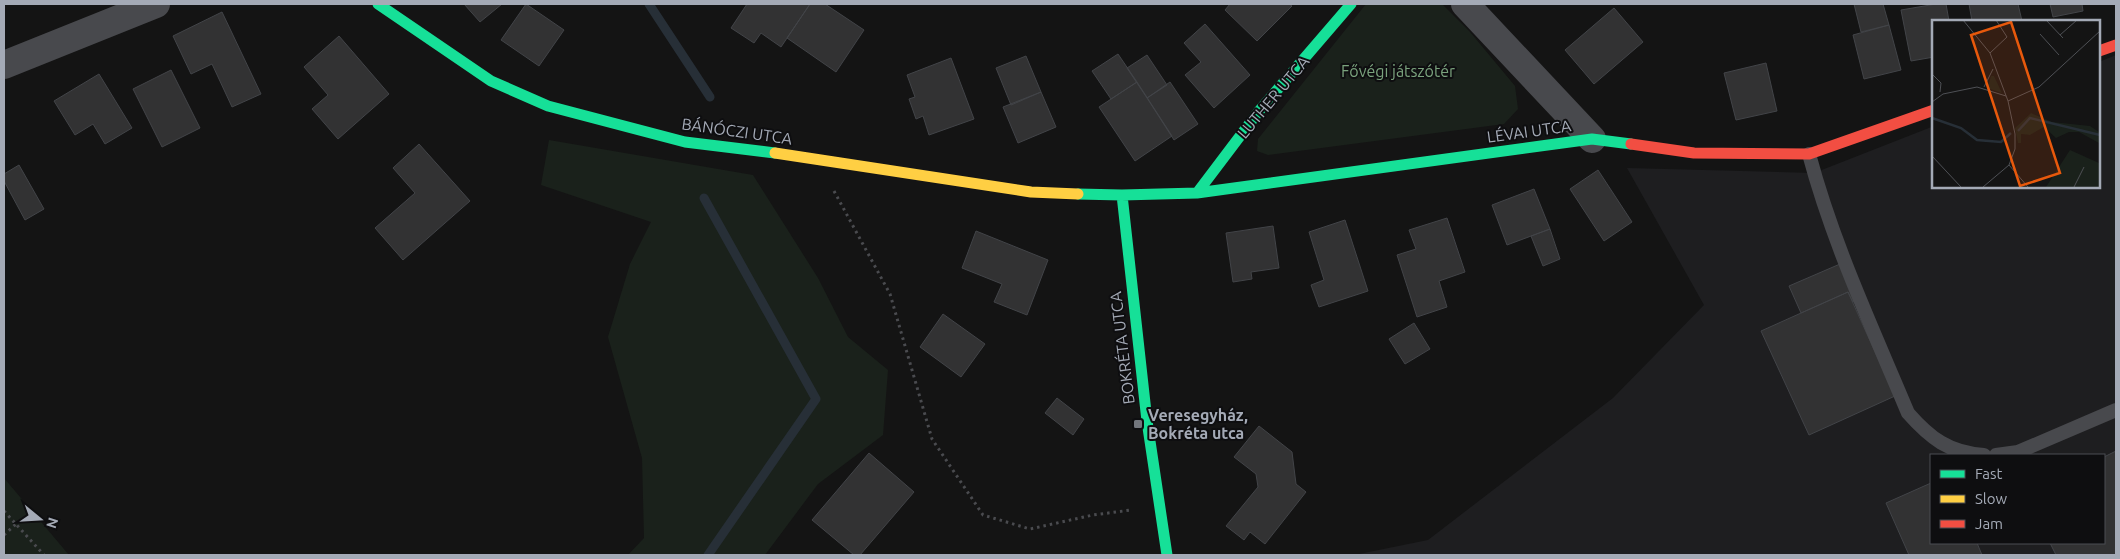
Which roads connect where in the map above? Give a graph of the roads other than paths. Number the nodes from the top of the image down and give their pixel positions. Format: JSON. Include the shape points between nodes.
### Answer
{"nodes":[{"id":1,"x":156,"y":4,"type":"edge"},
{"id":2,"x":378,"y":4,"type":"edge"},
{"id":3,"x":1351,"y":4,"type":"edge"},
{"id":4,"x":1465,"y":4,"type":"edge"},
{"id":5,"x":2116,"y":44,"type":"edge"},
{"id":6,"x":2100,"y":51,"type":"edge"},
{"id":7,"x":4,"y":65,"type":"edge"},
{"id":8,"x":1932,"y":111,"type":"edge"},
{"id":9,"x":1592,"y":139,"type":"junction"},
{"id":10,"x":1809,"y":154,"type":"junction"},
{"id":11,"x":1198,"y":193,"type":"junction"},
{"id":12,"x":1122,"y":195,"type":"junction"},
{"id":13,"x":2116,"y":410,"type":"edge"},
{"id":14,"x":1968,"y":454,"type":"edge"},
{"id":15,"x":2003,"y":454,"type":"edge"},
{"id":16,"x":1167,"y":555,"type":"edge"}],
"edges":[{"from":1,"to":7,"type":"street"},
{"from":2,"to":12,"type":"street","name":"BÁNÓCZI UTCA","via":[[491,81],[548,106],[608,123],[685,142],[816,158],[1031,192]]},
{"from":3,"to":11,"type":"street","name":"LUTHER UTCA","via":[[1258,111]]},
{"from":4,"to":9,"type":"street"},
{"from":5,"to":6,"type":"street"},
{"from":8,"to":10,"type":"street","name":"LÉVAI UTCA"},
{"from":9,"to":10,"type":"street","name":"LÉVAI UTCA","via":[[1694,153]]},
{"from":9,"to":11,"type":"street","name":"LÉVAI UTCA"},
{"from":10,"to":14,"type":"lane","via":[[1836,244],[1908,412],[1924,431],[1948,447]]},
{"from":11,"to":12,"type":"street","name":"LÉVAI UTCA"},
{"from":12,"to":16,"type":"street","name":"BOKRÉTA UTCA","via":[[1137,341]]},
{"from":13,"to":15,"type":"lane","via":[[2018,452]]}]}
